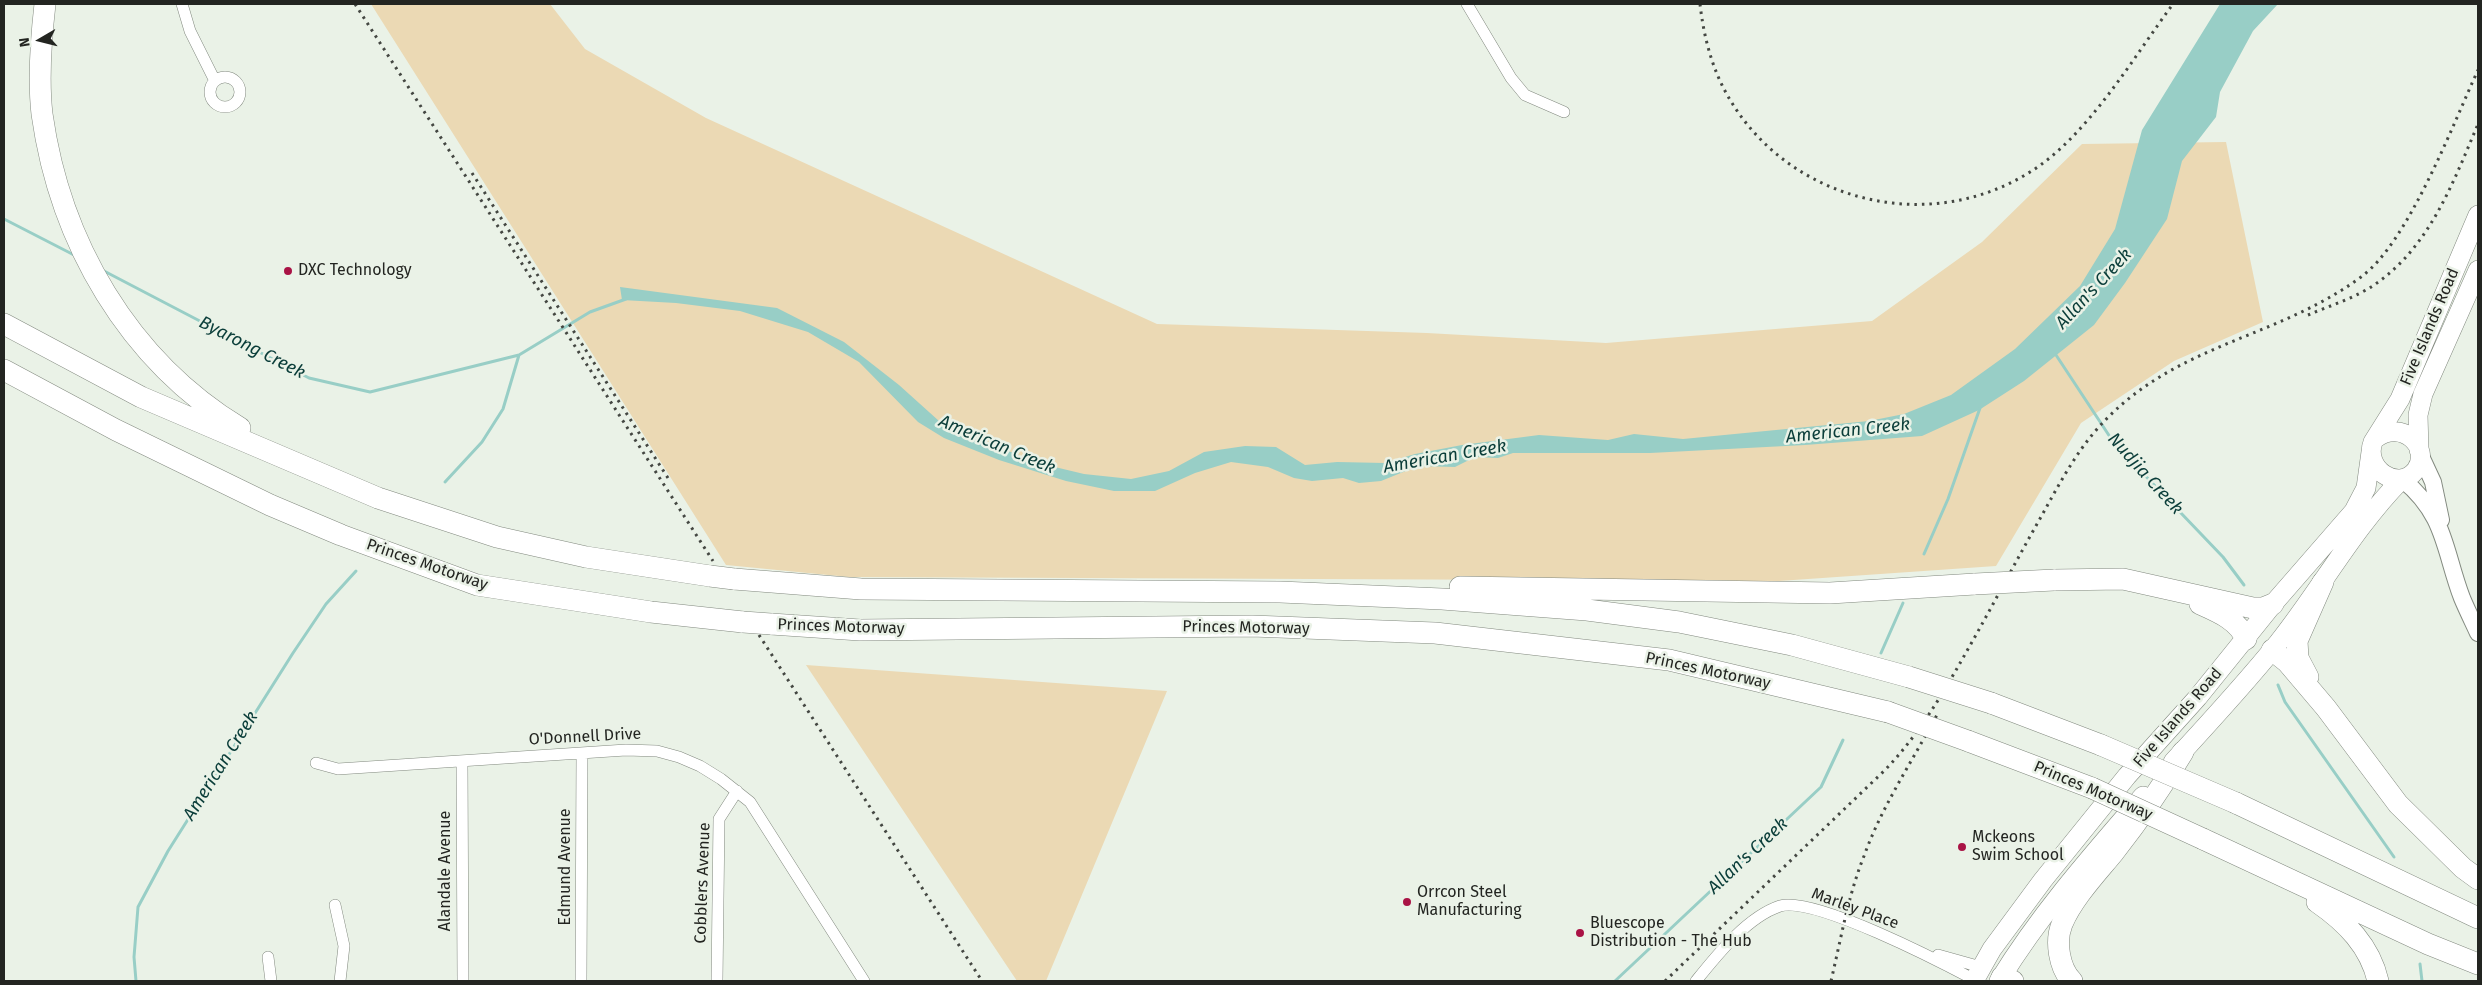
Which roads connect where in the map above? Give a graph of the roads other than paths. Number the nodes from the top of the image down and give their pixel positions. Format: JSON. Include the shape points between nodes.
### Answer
{"nodes":[{"id":1,"x":45,"y":4,"type":"edge"},
{"id":2,"x":182,"y":4,"type":"edge"},
{"id":3,"x":1468,"y":4,"type":"edge"},
{"id":4,"x":215,"y":82,"type":"dead end"},
{"id":5,"x":1564,"y":112,"type":"dead end"},
{"id":6,"x":2478,"y":215,"type":"edge"},
{"id":7,"x":2478,"y":270,"type":"edge"},
{"id":8,"x":4,"y":324,"type":"edge"},
{"id":9,"x":4,"y":370,"type":"edge"},
{"id":10,"x":2374,"y":445,"type":"junction"},
{"id":11,"x":2420,"y":452,"type":"junction"},
{"id":12,"x":2402,"y":480,"type":"junction"},
{"id":13,"x":378,"y":498,"type":"junction"},
{"id":14,"x":2443,"y":535,"type":"junction"},
{"id":15,"x":2323,"y":582,"type":"junction"},
{"id":16,"x":2159,"y":586,"type":"junction"},
{"id":17,"x":1280,"y":592,"type":"junction"},
{"id":18,"x":2273,"y":604,"type":"junction"},
{"id":19,"x":2478,"y":633,"type":"edge"},
{"id":20,"x":2247,"y":643,"type":"junction"},
{"id":21,"x":2272,"y":650,"type":"junction"},
{"id":22,"x":2326,"y":708,"type":"junction"},
{"id":23,"x":2205,"y":728,"type":"junction"},
{"id":24,"x":2183,"y":752,"type":"junction"},
{"id":25,"x":582,"y":753,"type":"junction"},
{"id":26,"x":462,"y":761,"type":"junction"},
{"id":27,"x":316,"y":763,"type":"dead end"},
{"id":28,"x":736,"y":791,"type":"junction"},
{"id":29,"x":2210,"y":842,"type":"junction"},
{"id":30,"x":2478,"y":878,"type":"edge"},
{"id":31,"x":335,"y":905,"type":"dead end"},
{"id":32,"x":2478,"y":918,"type":"edge"},
{"id":33,"x":268,"y":957,"type":"dead end"},
{"id":34,"x":2478,"y":964,"type":"edge"},
{"id":35,"x":1977,"y":977,"type":"edge"},
{"id":36,"x":2004,"y":980,"type":"edge"},
{"id":37,"x":270,"y":981,"type":"edge"},
{"id":38,"x":340,"y":981,"type":"edge"},
{"id":39,"x":463,"y":981,"type":"edge"},
{"id":40,"x":582,"y":981,"type":"edge"},
{"id":41,"x":717,"y":981,"type":"edge"},
{"id":42,"x":864,"y":981,"type":"edge"},
{"id":43,"x":1696,"y":981,"type":"edge"},
{"id":44,"x":2072,"y":981,"type":"edge"},
{"id":45,"x":2378,"y":981,"type":"edge"}],
"edges":[{"from":1,"to":13,"type":"highway","via":[[42,112],[51,165],[73,231],[113,308],[159,365],[218,415],[278,451]]},
{"from":2,"to":4,"type":"street","via":[[190,31]]},
{"from":3,"to":5,"type":"street","via":[[1511,78],[1525,95]]},
{"from":6,"to":10,"type":"main road","name":"Five Islands Road","via":[[2400,399]]},
{"from":7,"to":11,"type":"main road","name":"Five Islands Road","via":[[2423,394],[2418,415]]},
{"from":8,"to":13,"type":"highway","via":[[141,397]]},
{"from":9,"to":29,"type":"highway","name":"Princes Motorway","bridge":true,"via":[[116,430],[270,505],[477,585],[651,612],[860,630],[1252,626],[1435,633],[1669,660],[1888,712],[2092,788]]},
{"from":10,"to":11,"type":"main road","via":[[2389,431],[2398,431],[2412,438]]},
{"from":10,"to":12,"type":"main road","via":[[2372,461],[2379,471],[2390,478]]},
{"from":10,"to":18,"type":"main road","name":"Five Islands Road","via":[[2366,488],[2357,507]]},
{"from":11,"to":12,"type":"main road","via":[[2418,467]]},
{"from":11,"to":14,"type":"main road","via":[[2435,489]]},
{"from":12,"to":14,"type":"main road","via":[[2427,503]]},
{"from":12,"to":15,"type":"main road","name":"Five Islands Road","via":[[2374,508]]},
{"from":13,"to":17,"type":"highway","bridge":true,"via":[[497,537],[586,557],[734,579],[861,589]]},
{"from":14,"to":19,"type":"main road","via":[[2462,598]]},
{"from":15,"to":21,"type":"main road","name":"Five Islands Road"},
{"from":15,"to":22,"type":"highway","via":[[2300,631],[2296,649]]},
{"from":16,"to":17,"type":"highway","bridge":true,"via":[[2122,579],[1830,593],[1390,586]]},
{"from":16,"to":18,"type":"highway","via":[[2256,609]]},
{"from":16,"to":20,"type":"highway","via":[[2218,612],[2240,628]]},
{"from":17,"to":32,"type":"highway","bridge":true,"via":[[1442,599],[1596,611],[1679,622],[1792,645],[1991,703],[2101,745],[2236,803]]},
{"from":18,"to":20,"type":"main road","name":"Five Islands Road"},
{"from":20,"to":21,"type":"main road"},
{"from":20,"to":23,"type":"main road","via":[[2244,668]]},
{"from":20,"to":35,"type":"main road","name":"Five Islands Road","via":[[2127,776],[2049,873]]},
{"from":21,"to":22,"type":"highway"},
{"from":21,"to":23,"type":"main road","name":"Five Islands Road"},
{"from":22,"to":30,"type":"highway","via":[[2398,804],[2463,868]]},
{"from":23,"to":24,"type":"main road","name":"Five Islands Road"},
{"from":24,"to":36,"type":"main road","name":"Five Islands Road","via":[[2073,878],[2023,941]]},
{"from":24,"to":44,"type":"highway","via":[[2158,794],[2082,892],[2062,924],[2059,950],[2062,965]]},
{"from":25,"to":26,"type":"street","name":"O'Donnell Drive"},
{"from":25,"to":28,"type":"street","name":"O'Donnell Drive","via":[[656,751],[700,766]]},
{"from":25,"to":40,"type":"street","name":"Edmund Avenue"},
{"from":26,"to":27,"type":"street","name":"O'Donnell Drive","via":[[338,769]]},
{"from":26,"to":39,"type":"street","name":"Alandale Avenue"},
{"from":28,"to":41,"type":"street","name":"Cobblers Avenue","via":[[719,819]]},
{"from":28,"to":42,"type":"street","name":"O'Donnell Drive","via":[[762,818]]},
{"from":29,"to":34,"type":"highway","name":"Princes Motorway","via":[[2428,944]]},
{"from":29,"to":45,"type":"highway","via":[[2231,859],[2310,897],[2334,914],[2352,930],[2370,956]]},
{"from":31,"to":38,"type":"street","via":[[344,946]]},
{"from":33,"to":37,"type":"street"},
{"from":35,"to":36,"type":"main road"},
{"from":35,"to":43,"type":"street","name":"Marley Place","via":[[1845,920],[1800,906],[1783,906],[1765,913],[1722,948]]}]}
